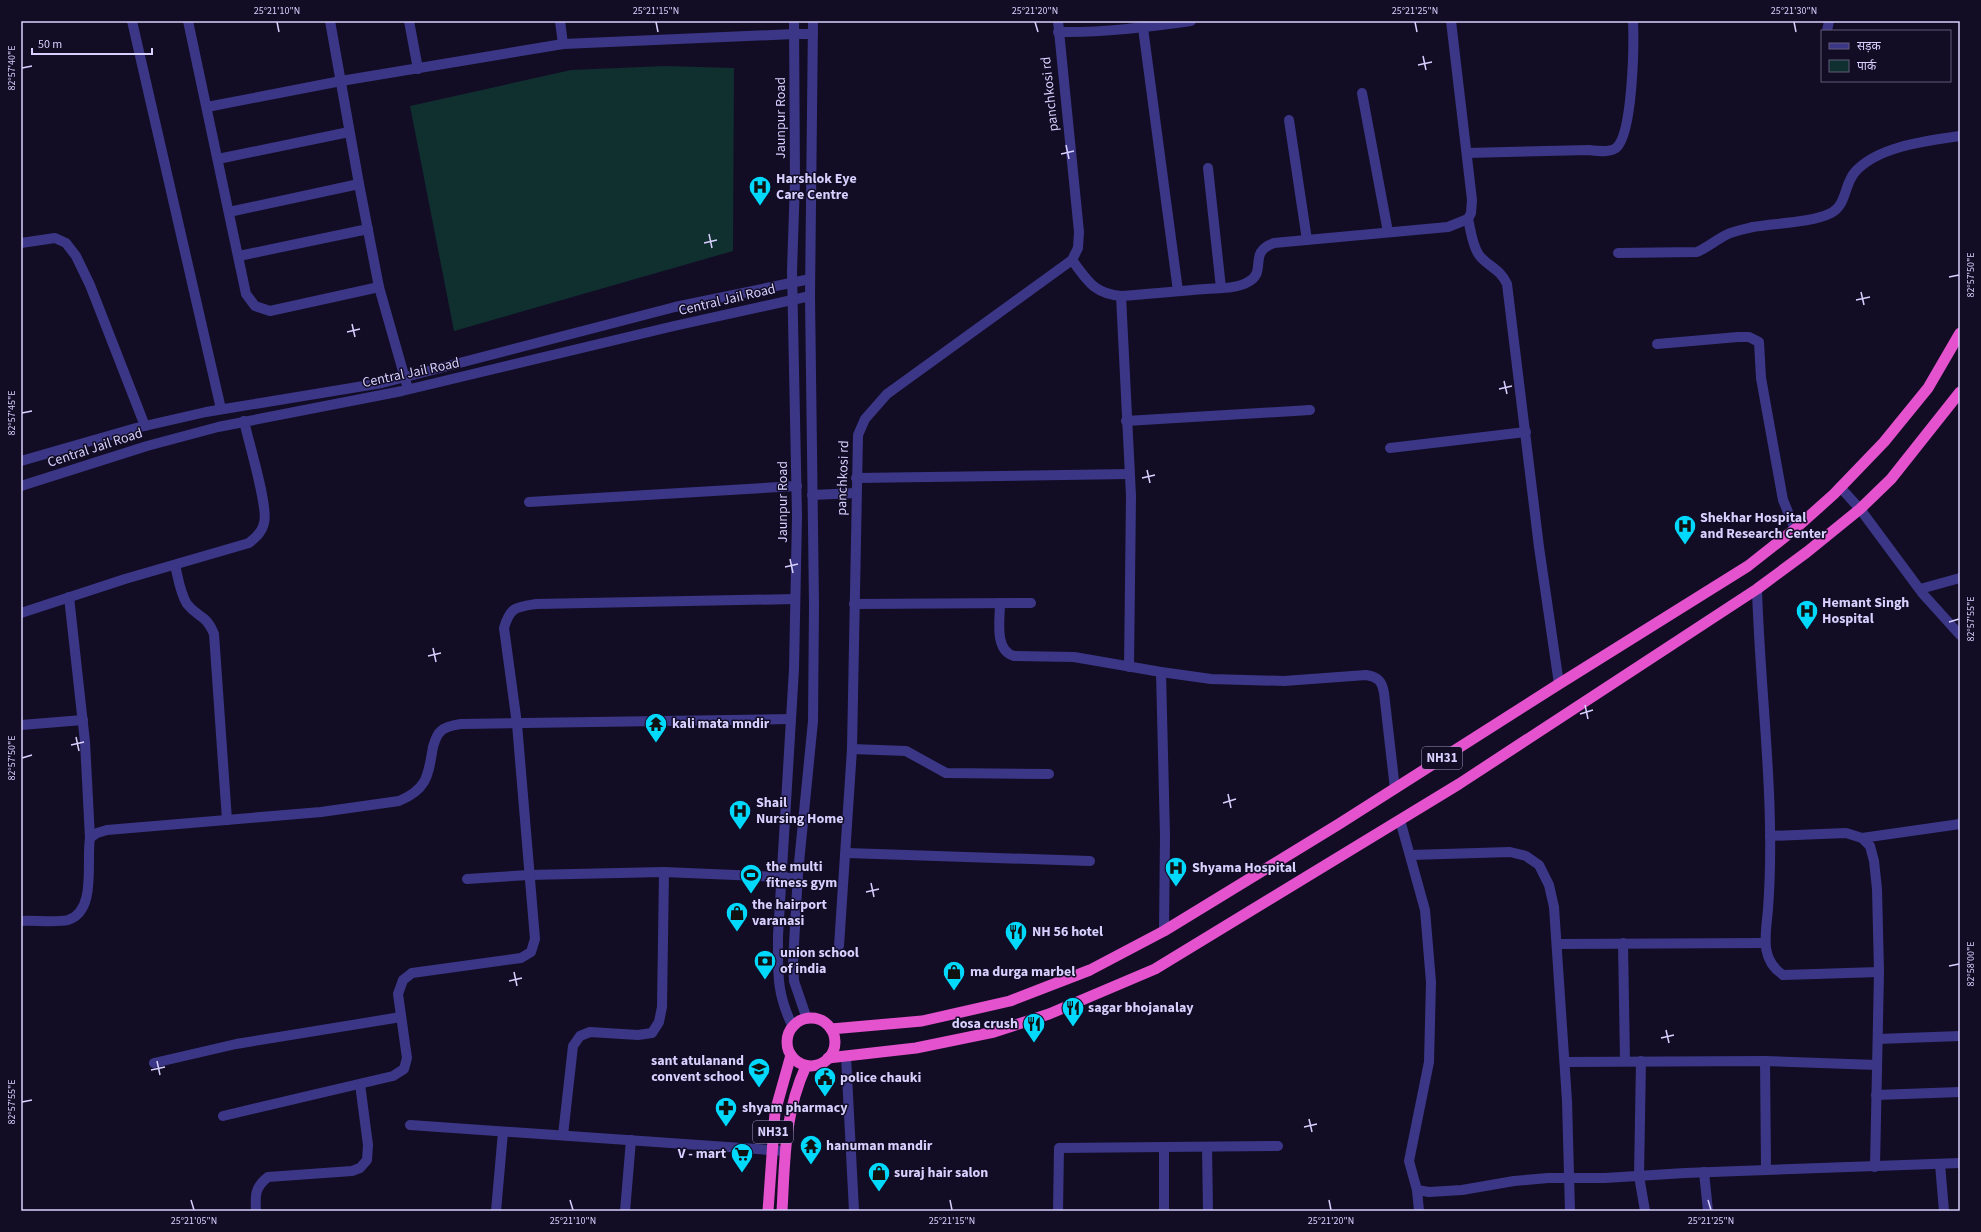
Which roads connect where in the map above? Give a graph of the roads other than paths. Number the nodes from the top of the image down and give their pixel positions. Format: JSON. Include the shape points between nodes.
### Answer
{"nodes":[{"id":1,"x":132,"y":21,"type":"edge"},
{"id":2,"x":188,"y":21,"type":"edge"},
{"id":3,"x":330,"y":21,"type":"edge"},
{"id":4,"x":409,"y":21,"type":"edge"},
{"id":5,"x":560,"y":21,"type":"edge"},
{"id":6,"x":794,"y":21,"type":"edge"},
{"id":7,"x":813,"y":21,"type":"edge"},
{"id":8,"x":1058,"y":21,"type":"edge"},
{"id":9,"x":1191,"y":21,"type":"edge"},
{"id":10,"x":1451,"y":21,"type":"edge"},
{"id":11,"x":1633,"y":21,"type":"edge"},
{"id":12,"x":1143,"y":28,"type":"junction"},
{"id":13,"x":1058,"y":32,"type":"junction"},
{"id":14,"x":794,"y":34,"type":"junction"},
{"id":15,"x":813,"y":34,"type":"junction"},
{"id":16,"x":563,"y":44,"type":"junction"},
{"id":17,"x":418,"y":69,"type":"junction"},
{"id":18,"x":341,"y":81,"type":"junction"},
{"id":19,"x":1362,"y":93,"type":"dead end"},
{"id":20,"x":206,"y":107,"type":"junction"},
{"id":21,"x":1289,"y":120,"type":"dead end"},
{"id":22,"x":349,"y":132,"type":"junction"},
{"id":23,"x":1960,"y":136,"type":"edge"},
{"id":24,"x":1467,"y":153,"type":"junction"},
{"id":25,"x":218,"y":159,"type":"junction"},
{"id":26,"x":1208,"y":168,"type":"dead end"},
{"id":27,"x":359,"y":184,"type":"junction"},
{"id":28,"x":229,"y":212,"type":"junction"},
{"id":29,"x":1468,"y":219,"type":"junction"},
{"id":30,"x":368,"y":229,"type":"junction"},
{"id":31,"x":1388,"y":232,"type":"junction"},
{"id":32,"x":1307,"y":240,"type":"junction"},
{"id":33,"x":21,"y":243,"type":"edge"},
{"id":34,"x":1618,"y":253,"type":"dead end"},
{"id":35,"x":238,"y":256,"type":"junction"},
{"id":36,"x":1072,"y":260,"type":"junction"},
{"id":37,"x":810,"y":280,"type":"junction"},
{"id":38,"x":793,"y":282,"type":"junction"},
{"id":39,"x":380,"y":287,"type":"junction"},
{"id":40,"x":1221,"y":288,"type":"junction"},
{"id":41,"x":1178,"y":291,"type":"junction"},
{"id":42,"x":810,"y":296,"type":"junction"},
{"id":43,"x":1121,"y":296,"type":"junction"},
{"id":44,"x":793,"y":299,"type":"junction"},
{"id":45,"x":1960,"y":333,"type":"edge"},
{"id":46,"x":1657,"y":344,"type":"dead end"},
{"id":47,"x":502,"y":353,"type":"junction"},
{"id":48,"x":505,"y":366,"type":"junction"},
{"id":49,"x":404,"y":377,"type":"junction"},
{"id":50,"x":408,"y":389,"type":"junction"},
{"id":51,"x":1960,"y":392,"type":"edge"},
{"id":52,"x":221,"y":409,"type":"junction"},
{"id":53,"x":1310,"y":410,"type":"dead end"},
{"id":54,"x":244,"y":421,"type":"junction"},
{"id":55,"x":1126,"y":421,"type":"junction"},
{"id":56,"x":145,"y":426,"type":"junction"},
{"id":57,"x":1526,"y":432,"type":"junction"},
{"id":58,"x":1390,"y":448,"type":"dead end"},
{"id":59,"x":21,"y":461,"type":"edge"},
{"id":60,"x":1129,"y":474,"type":"junction"},
{"id":61,"x":856,"y":478,"type":"junction"},
{"id":62,"x":21,"y":486,"type":"edge"},
{"id":63,"x":797,"y":486,"type":"junction"},
{"id":64,"x":1840,"y":487,"type":"junction"},
{"id":65,"x":856,"y":493,"type":"junction"},
{"id":66,"x":812,"y":495,"type":"junction"},
{"id":67,"x":529,"y":502,"type":"dead end"},
{"id":68,"x":1860,"y":509,"type":"junction"},
{"id":69,"x":1795,"y":529,"type":"junction"},
{"id":70,"x":175,"y":565,"type":"junction"},
{"id":71,"x":1960,"y":578,"type":"edge"},
{"id":72,"x":1757,"y":589,"type":"junction"},
{"id":73,"x":1920,"y":589,"type":"junction"},
{"id":74,"x":69,"y":597,"type":"junction"},
{"id":75,"x":795,"y":598,"type":"junction"},
{"id":76,"x":1000,"y":603,"type":"junction"},
{"id":77,"x":1031,"y":603,"type":"dead end"},
{"id":78,"x":854,"y":604,"type":"junction"},
{"id":79,"x":21,"y":613,"type":"edge"},
{"id":80,"x":1960,"y":635,"type":"edge"},
{"id":81,"x":1129,"y":667,"type":"junction"},
{"id":82,"x":1161,"y":672,"type":"junction"},
{"id":83,"x":1560,"y":684,"type":"junction"},
{"id":84,"x":791,"y":719,"type":"junction"},
{"id":85,"x":83,"y":720,"type":"junction"},
{"id":86,"x":518,"y":724,"type":"junction"},
{"id":87,"x":21,"y":725,"type":"edge"},
{"id":88,"x":852,"y":749,"type":"junction"},
{"id":89,"x":1049,"y":774,"type":"dead end"},
{"id":90,"x":1395,"y":789,"type":"junction"},
{"id":91,"x":227,"y":820,"type":"junction"},
{"id":92,"x":1400,"y":820,"type":"junction"},
{"id":93,"x":1960,"y":824,"type":"edge"},
{"id":94,"x":1770,"y":836,"type":"junction"},
{"id":95,"x":90,"y":838,"type":"junction"},
{"id":96,"x":1862,"y":838,"type":"junction"},
{"id":97,"x":847,"y":853,"type":"junction"},
{"id":98,"x":1411,"y":855,"type":"junction"},
{"id":99,"x":1090,"y":860,"type":"dead end"},
{"id":100,"x":664,"y":872,"type":"junction"},
{"id":101,"x":528,"y":875,"type":"junction"},
{"id":102,"x":782,"y":877,"type":"junction"},
{"id":103,"x":467,"y":879,"type":"dead end"},
{"id":104,"x":798,"y":879,"type":"junction"},
{"id":105,"x":21,"y":920,"type":"edge"},
{"id":106,"x":1164,"y":931,"type":"junction"},
{"id":107,"x":1765,"y":943,"type":"junction"},
{"id":108,"x":1557,"y":944,"type":"junction"},
{"id":109,"x":1623,"y":944,"type":"junction"},
{"id":110,"x":839,"y":946,"type":"dead end"},
{"id":111,"x":1879,"y":972,"type":"junction"},
{"id":112,"x":401,"y":1017,"type":"junction"},
{"id":113,"x":807,"y":1019,"type":"junction"},
{"id":114,"x":792,"y":1027,"type":"junction"},
{"id":115,"x":831,"y":1029,"type":"junction"},
{"id":116,"x":1960,"y":1036,"type":"edge"},
{"id":117,"x":1878,"y":1039,"type":"junction"},
{"id":118,"x":791,"y":1055,"type":"junction"},
{"id":119,"x":846,"y":1056,"type":"junction"},
{"id":120,"x":828,"y":1058,"type":"junction"},
{"id":121,"x":1625,"y":1061,"type":"junction"},
{"id":122,"x":1641,"y":1061,"type":"junction"},
{"id":123,"x":1765,"y":1061,"type":"junction"},
{"id":124,"x":1565,"y":1062,"type":"junction"},
{"id":125,"x":154,"y":1063,"type":"dead end"},
{"id":126,"x":1877,"y":1064,"type":"junction"},
{"id":127,"x":806,"y":1066,"type":"junction"},
{"id":128,"x":360,"y":1084,"type":"junction"},
{"id":129,"x":1960,"y":1092,"type":"edge"},
{"id":130,"x":1876,"y":1095,"type":"junction"},
{"id":131,"x":223,"y":1116,"type":"dead end"},
{"id":132,"x":410,"y":1125,"type":"dead end"},
{"id":133,"x":503,"y":1132,"type":"junction"},
{"id":134,"x":564,"y":1135,"type":"junction"},
{"id":135,"x":631,"y":1140,"type":"junction"},
{"id":136,"x":1278,"y":1146,"type":"dead end"},
{"id":137,"x":1164,"y":1147,"type":"junction"},
{"id":138,"x":1207,"y":1147,"type":"junction"},
{"id":139,"x":772,"y":1150,"type":"junction"},
{"id":140,"x":785,"y":1151,"type":"junction"},
{"id":141,"x":1960,"y":1163,"type":"edge"},
{"id":142,"x":1940,"y":1164,"type":"junction"},
{"id":143,"x":1875,"y":1167,"type":"junction"},
{"id":144,"x":1766,"y":1170,"type":"junction"},
{"id":145,"x":1704,"y":1172,"type":"junction"},
{"id":146,"x":1639,"y":1176,"type":"junction"},
{"id":147,"x":1568,"y":1178,"type":"junction"},
{"id":148,"x":1417,"y":1190,"type":"junction"},
{"id":149,"x":256,"y":1211,"type":"edge"},
{"id":150,"x":496,"y":1211,"type":"edge"},
{"id":151,"x":625,"y":1211,"type":"edge"},
{"id":152,"x":768,"y":1211,"type":"edge"},
{"id":153,"x":782,"y":1211,"type":"edge"},
{"id":154,"x":854,"y":1211,"type":"edge"},
{"id":155,"x":1058,"y":1211,"type":"edge"},
{"id":156,"x":1164,"y":1211,"type":"edge"},
{"id":157,"x":1208,"y":1211,"type":"edge"},
{"id":158,"x":1419,"y":1211,"type":"edge"},
{"id":159,"x":1570,"y":1211,"type":"edge"},
{"id":160,"x":1645,"y":1211,"type":"edge"},
{"id":161,"x":1708,"y":1211,"type":"edge"},
{"id":162,"x":1944,"y":1211,"type":"edge"}],
"edges":[{"from":1,"to":52,"type":"street"},
{"from":2,"to":20,"type":"street"},
{"from":3,"to":18,"type":"street"},
{"from":4,"to":17,"type":"street"},
{"from":5,"to":16,"type":"street"},
{"from":6,"to":14,"type":"street","name":"Jaunpur Road"},
{"from":7,"to":15,"type":"street","name":"Jaunpur Road"},
{"from":8,"to":13,"type":"street","name":"panchkosi rd"},
{"from":9,"to":12,"type":"street"},
{"from":10,"to":24,"type":"street"},
{"from":11,"to":24,"type":"street","via":[[1634,48],[1626,127],[1622,141],[1615,149]]},
{"from":12,"to":13,"type":"street","via":[[1083,33]]},
{"from":12,"to":41,"type":"street"},
{"from":13,"to":36,"type":"street","name":"panchkosi rd","via":[[1078,232],[1078,248]]},
{"from":14,"to":15,"type":"street"},
{"from":14,"to":16,"type":"street"},
{"from":14,"to":38,"type":"street","name":"Jaunpur Road"},
{"from":15,"to":37,"type":"street","name":"Jaunpur Road"},
{"from":16,"to":17,"type":"street"},
{"from":17,"to":18,"type":"street"},
{"from":18,"to":20,"type":"street"},
{"from":18,"to":22,"type":"street"},
{"from":19,"to":31,"type":"street"},
{"from":20,"to":25,"type":"street"},
{"from":21,"to":32,"type":"street"},
{"from":22,"to":25,"type":"street"},
{"from":22,"to":27,"type":"street"},
{"from":23,"to":34,"type":"street","via":[[1895,148],[1862,166],[1854,173],[1838,208],[1830,213],[1733,232],[1697,252]]},
{"from":24,"to":29,"type":"street","via":[[1472,200]]},
{"from":25,"to":28,"type":"street"},
{"from":26,"to":40,"type":"street"},
{"from":27,"to":28,"type":"street"},
{"from":27,"to":30,"type":"street"},
{"from":28,"to":35,"type":"street"},
{"from":29,"to":31,"type":"street","via":[[1448,227]]},
{"from":29,"to":57,"type":"street","via":[[1474,246],[1480,256],[1503,275],[1507,284]]},
{"from":30,"to":35,"type":"street"},
{"from":30,"to":39,"type":"street"},
{"from":31,"to":32,"type":"street"},
{"from":32,"to":40,"type":"street","via":[[1265,246],[1260,252],[1255,277],[1241,285]]},
{"from":33,"to":56,"type":"street","via":[[55,238],[66,243],[76,256],[90,285]]},
{"from":35,"to":39,"type":"street","via":[[246,294],[255,306],[270,311]]},
{"from":36,"to":43,"type":"street","via":[[1095,288],[1106,294]]},
{"from":36,"to":61,"type":"street","name":"panchkosi rd","via":[[887,394],[865,420],[858,435]]},
{"from":37,"to":38,"type":"street"},
{"from":37,"to":42,"type":"street","name":"Jaunpur Road"},
{"from":38,"to":44,"type":"street","name":"Jaunpur Road"},
{"from":38,"to":47,"type":"street","via":[[675,307]]},
{"from":39,"to":49,"type":"street"},
{"from":40,"to":41,"type":"street"},
{"from":41,"to":43,"type":"street"},
{"from":42,"to":44,"type":"street","name":"Central Jail Road"},
{"from":42,"to":66,"type":"street","name":"Jaunpur Road"},
{"from":43,"to":55,"type":"street"},
{"from":44,"to":48,"type":"street","name":"Central Jail Road"},
{"from":44,"to":63,"type":"street","name":"Jaunpur Road"},
{"from":45,"to":64,"type":"highway","number":"NH31","via":[[1928,388],[1884,442]]},
{"from":46,"to":69,"type":"street","via":[[1738,337],[1749,337],[1758,342],[1761,378],[1783,500]]},
{"from":47,"to":48,"type":"street"},
{"from":47,"to":49,"type":"street"},
{"from":48,"to":50,"type":"street","name":"Central Jail Road"},
{"from":49,"to":50,"type":"street"},
{"from":49,"to":52,"type":"street","via":[[348,390]]},
{"from":50,"to":54,"type":"street","name":"Central Jail Road"},
{"from":51,"to":68,"type":"highway","number":"NH31","via":[[1895,474]]},
{"from":52,"to":56,"type":"street"},
{"from":53,"to":55,"type":"street"},
{"from":54,"to":62,"type":"street","name":"Central Jail Road","via":[[148,446]]},
{"from":54,"to":70,"type":"street","via":[[265,506],[265,523],[250,543]]},
{"from":55,"to":60,"type":"street"},
{"from":56,"to":59,"type":"street"},
{"from":57,"to":58,"type":"street"},
{"from":57,"to":83,"type":"street","via":[[1539,547]]},
{"from":60,"to":61,"type":"street"},
{"from":60,"to":81,"type":"street","via":[[1132,543]]},
{"from":61,"to":65,"type":"street","name":"panchkosi rd"},
{"from":63,"to":67,"type":"street"},
{"from":63,"to":75,"type":"street","name":"Jaunpur Road"},
{"from":64,"to":68,"type":"street"},
{"from":64,"to":69,"type":"highway","number":"NH31"},
{"from":65,"to":66,"type":"street"},
{"from":65,"to":78,"type":"street","name":"panchkosi rd"},
{"from":66,"to":104,"type":"street","name":"Jaunpur Road","via":[[813,721]]},
{"from":68,"to":72,"type":"highway","number":"NH31"},
{"from":68,"to":73,"type":"street"},
{"from":69,"to":83,"type":"highway","number":"NH31","via":[[1748,566]]},
{"from":70,"to":74,"type":"street"},
{"from":70,"to":91,"type":"street","via":[[181,591],[187,603],[210,623],[214,634]]},
{"from":71,"to":73,"type":"street"},
{"from":72,"to":92,"type":"highway","number":"NH31"},
{"from":72,"to":94,"type":"street"},
{"from":73,"to":80,"type":"street"},
{"from":74,"to":79,"type":"street"},
{"from":74,"to":85,"type":"street"},
{"from":75,"to":84,"type":"street","name":"Jaunpur Road"},
{"from":75,"to":86,"type":"street","via":[[536,604],[517,607],[507,615],[504,628]]},
{"from":76,"to":77,"type":"street"},
{"from":76,"to":78,"type":"street"},
{"from":76,"to":81,"type":"street","via":[[1001,638],[1006,654],[1059,656]]},
{"from":78,"to":88,"type":"street","name":"panchkosi rd"},
{"from":81,"to":82,"type":"street"},
{"from":82,"to":90,"type":"street","via":[[1211,679],[1284,681],[1375,676],[1380,680],[1384,693]]},
{"from":82,"to":106,"type":"street","via":[[1165,836]]},
{"from":83,"to":90,"type":"highway","number":"NH31"},
{"from":84,"to":86,"type":"street"},
{"from":84,"to":102,"type":"street","name":"Jaunpur Road"},
{"from":85,"to":87,"type":"street"},
{"from":85,"to":95,"type":"street"},
{"from":86,"to":91,"type":"street","via":[[461,724],[441,731],[435,738],[427,776],[420,789],[399,801],[321,812]]},
{"from":86,"to":101,"type":"street"},
{"from":88,"to":89,"type":"street","via":[[906,751],[946,773]]},
{"from":88,"to":97,"type":"street","name":"panchkosi rd"},
{"from":90,"to":106,"type":"highway","number":"NH31"},
{"from":91,"to":95,"type":"street","via":[[107,830]]},
{"from":92,"to":98,"type":"street"},
{"from":92,"to":119,"type":"highway","number":"NH31","via":[[1155,969],[1049,1014],[994,1032],[916,1048]]},
{"from":93,"to":96,"type":"street"},
{"from":94,"to":96,"type":"street","via":[[1846,833]]},
{"from":94,"to":107,"type":"street","via":[[1770,888]]},
{"from":95,"to":105,"type":"street","via":[[87,902],[79,914],[68,920]]},
{"from":96,"to":111,"type":"street","via":[[1870,846],[1874,861]]},
{"from":97,"to":99,"type":"street"},
{"from":97,"to":110,"type":"street","name":"panchkosi rd"},
{"from":98,"to":108,"type":"street","via":[[1510,852],[1526,856],[1539,865],[1549,885]]},
{"from":98,"to":148,"type":"street","via":[[1425,910],[1431,982],[1429,1062],[1409,1161]]},
{"from":100,"to":101,"type":"street"},
{"from":100,"to":102,"type":"street"},
{"from":100,"to":134,"type":"street","via":[[662,1007],[659,1022],[652,1033],[638,1035],[590,1032],[580,1036],[573,1046]]},
{"from":101,"to":103,"type":"street"},
{"from":101,"to":112,"type":"street","via":[[535,939],[531,952],[521,958],[412,973],[402,980],[398,994]]},
{"from":102,"to":104,"type":"street"},
{"from":102,"to":114,"type":"street","name":"Jaunpur Road","via":[[778,977],[780,994]]},
{"from":104,"to":113,"type":"street","name":"Jaunpur Road","via":[[794,981]]},
{"from":106,"to":115,"type":"highway","number":"NH31","via":[[1090,970],[1010,1001],[922,1021]]},
{"from":107,"to":109,"type":"street"},
{"from":107,"to":111,"type":"street","via":[[1774,969],[1783,975]]},
{"from":108,"to":109,"type":"street"},
{"from":108,"to":124,"type":"street"},
{"from":109,"to":121,"type":"street"},
{"from":111,"to":117,"type":"street"},
{"from":112,"to":125,"type":"street","via":[[236,1044]]},
{"from":112,"to":128,"type":"street","via":[[407,1058],[404,1070],[394,1076]]},
{"from":113,"to":114,"type":"highway"},
{"from":113,"to":115,"type":"highway","via":[[819,1020]]},
{"from":114,"to":118,"type":"highway","number":"NH31","via":[[788,1038]]},
{"from":115,"to":120,"type":"highway","via":[[834,1041],[832,1053]]},
{"from":116,"to":117,"type":"street"},
{"from":117,"to":126,"type":"street"},
{"from":118,"to":127,"type":"highway"},
{"from":118,"to":139,"type":"highway","number":"NH31","via":[[775,1112]]},
{"from":119,"to":120,"type":"highway","number":"NH31"},
{"from":119,"to":154,"type":"street"},
{"from":120,"to":127,"type":"highway","number":"NH31","via":[[818,1065]]},
{"from":121,"to":122,"type":"street"},
{"from":121,"to":124,"type":"street"},
{"from":122,"to":123,"type":"street"},
{"from":122,"to":146,"type":"street"},
{"from":123,"to":126,"type":"street"},
{"from":123,"to":144,"type":"street"},
{"from":124,"to":147,"type":"street"},
{"from":126,"to":130,"type":"street"},
{"from":127,"to":140,"type":"highway","number":"NH31","via":[[790,1107]]},
{"from":128,"to":131,"type":"street"},
{"from":128,"to":149,"type":"street","via":[[368,1145],[367,1160],[360,1168],[352,1171],[268,1177],[259,1184],[255,1196]]},
{"from":129,"to":130,"type":"street"},
{"from":130,"to":143,"type":"street"},
{"from":132,"to":133,"type":"street"},
{"from":133,"to":134,"type":"street"},
{"from":133,"to":150,"type":"street"},
{"from":134,"to":135,"type":"street"},
{"from":135,"to":139,"type":"street"},
{"from":135,"to":151,"type":"street"},
{"from":136,"to":138,"type":"street"},
{"from":137,"to":138,"type":"street"},
{"from":137,"to":155,"type":"street","via":[[1059,1148]]},
{"from":137,"to":156,"type":"street"},
{"from":138,"to":157,"type":"street"},
{"from":139,"to":140,"type":"street"},
{"from":139,"to":152,"type":"highway","number":"NH31"},
{"from":140,"to":153,"type":"highway","number":"NH31"},
{"from":141,"to":142,"type":"street"},
{"from":142,"to":143,"type":"street"},
{"from":142,"to":162,"type":"street"},
{"from":143,"to":144,"type":"street"},
{"from":144,"to":145,"type":"street"},
{"from":145,"to":146,"type":"street"},
{"from":145,"to":161,"type":"street"},
{"from":146,"to":147,"type":"street"},
{"from":146,"to":160,"type":"street"},
{"from":147,"to":148,"type":"street","via":[[1514,1181],[1444,1191]]},
{"from":147,"to":159,"type":"street"},
{"from":148,"to":158,"type":"street"}]}
